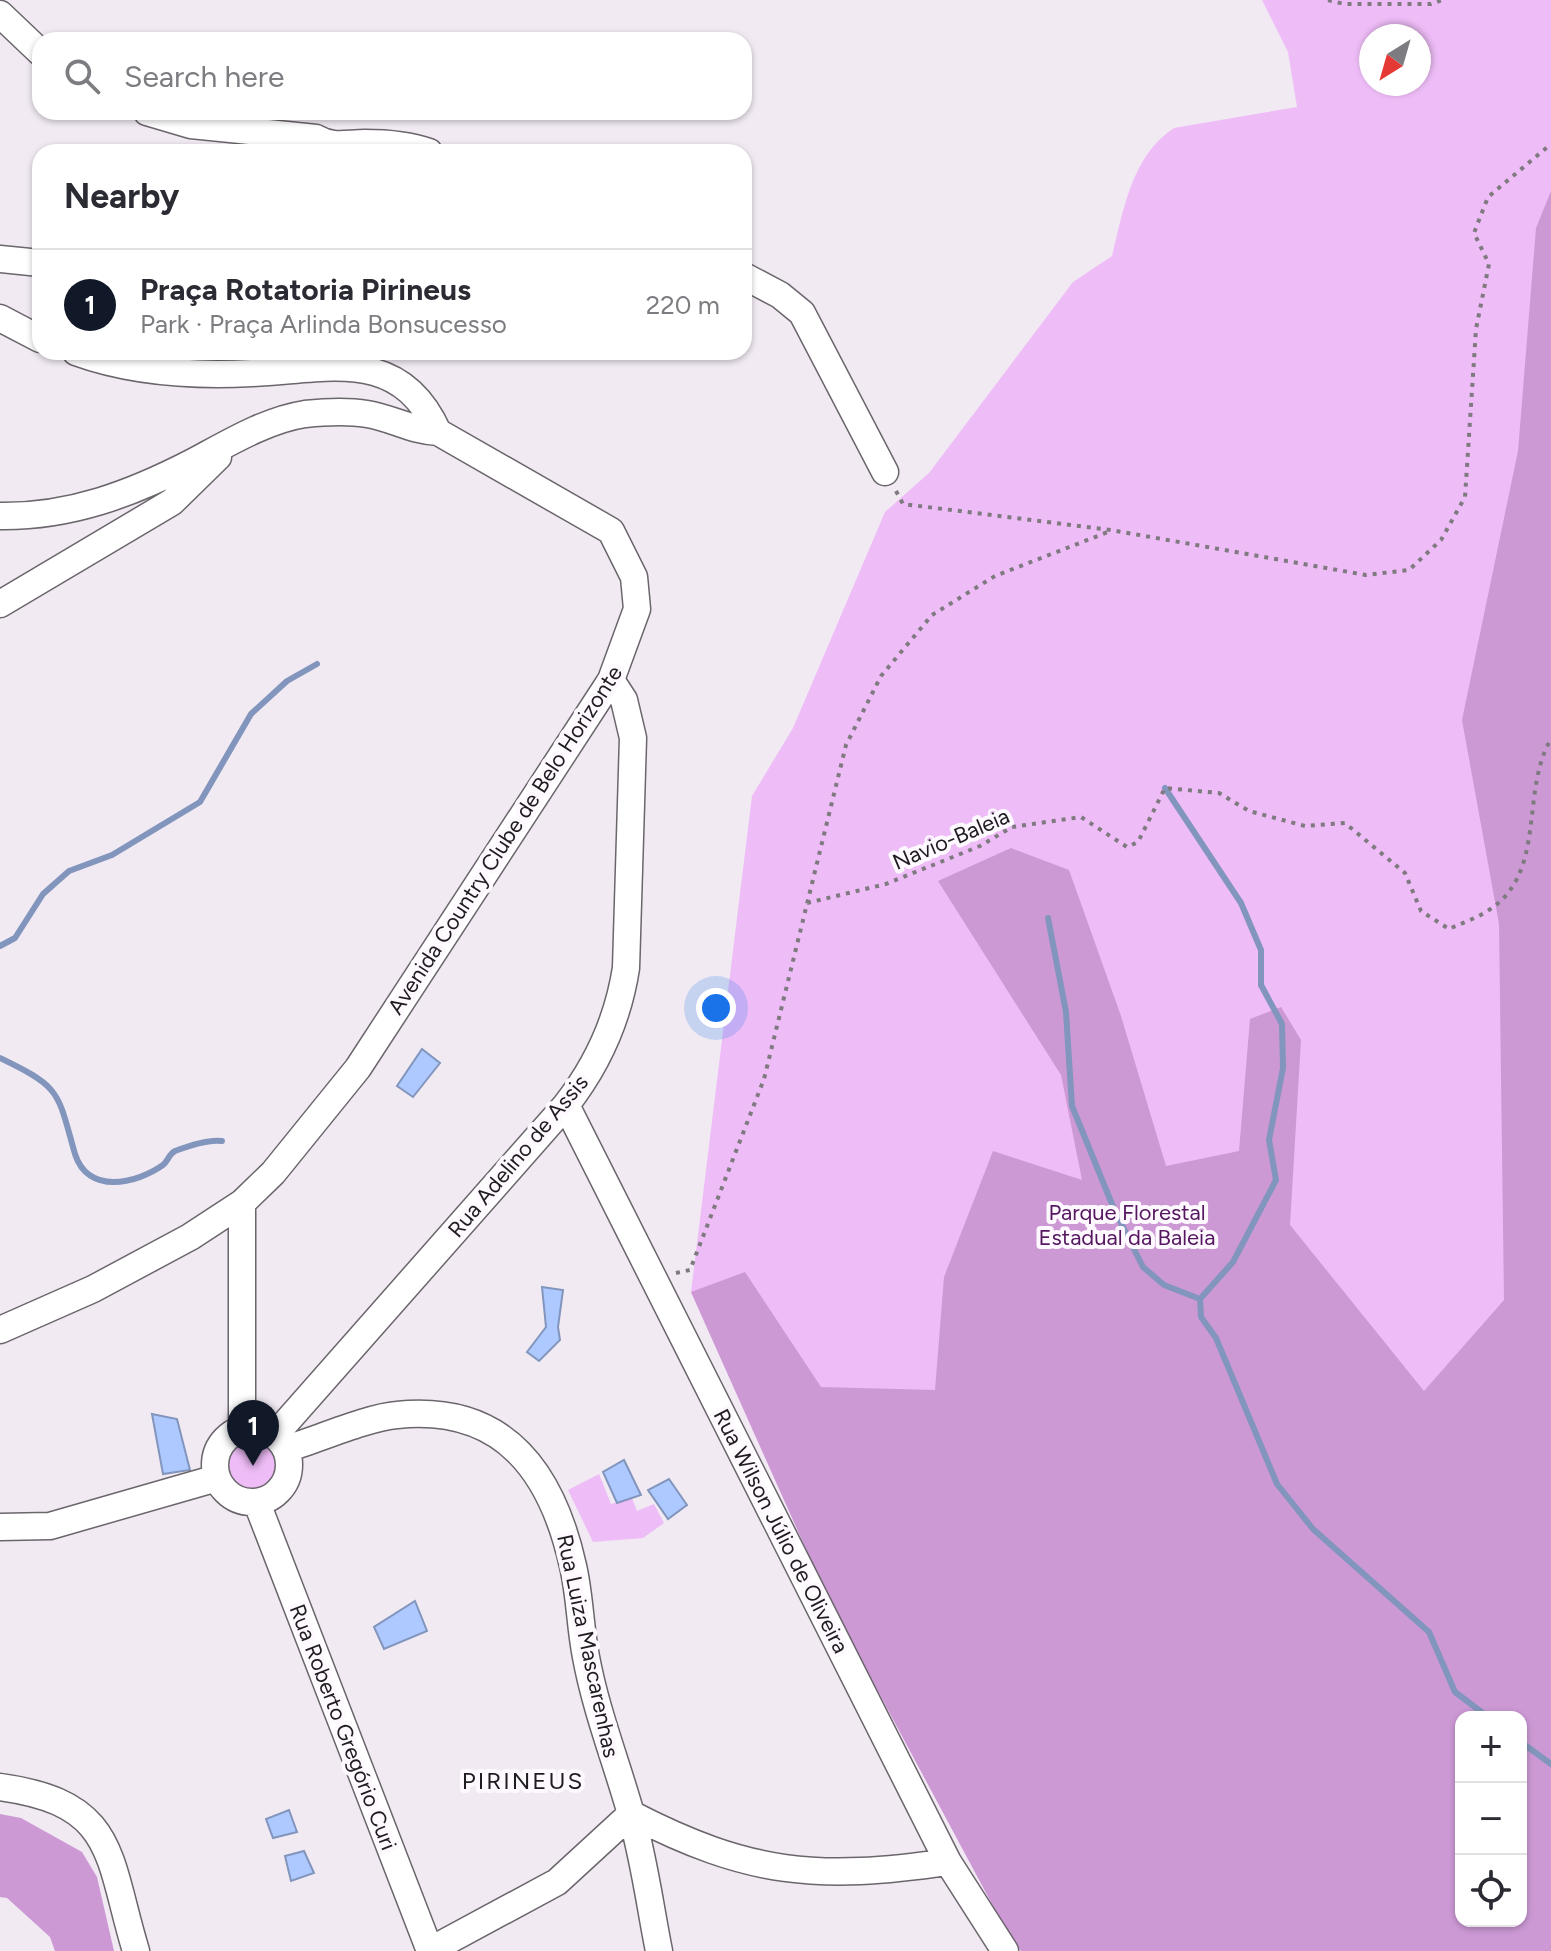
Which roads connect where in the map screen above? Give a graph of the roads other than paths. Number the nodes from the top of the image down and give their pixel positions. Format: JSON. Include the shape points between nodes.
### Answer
{"nodes":[{"id":1,"x":0,"y":14,"type":"edge"},
{"id":2,"x":32,"y":44,"type":"edge"},
{"id":3,"x":174,"y":120,"type":"edge"},
{"id":4,"x":323,"y":144,"type":"edge"},
{"id":5,"x":0,"y":259,"type":"edge"},
{"id":6,"x":32,"y":262,"type":"edge"},
{"id":7,"x":752,"y":280,"type":"edge"},
{"id":8,"x":0,"y":318,"type":"edge"},
{"id":9,"x":32,"y":335,"type":"edge"},
{"id":10,"x":110,"y":360,"type":"edge"},
{"id":11,"x":438,"y":432,"type":"junction"},
{"id":12,"x":234,"y":440,"type":"junction"},
{"id":13,"x":885,"y":472,"type":"road end"},
{"id":14,"x":0,"y":516,"type":"edge"},
{"id":15,"x":0,"y":604,"type":"edge"},
{"id":16,"x":611,"y":680,"type":"junction"},
{"id":17,"x":566,"y":1105,"type":"junction"},
{"id":18,"x":242,"y":1203,"type":"junction"},
{"id":19,"x":0,"y":1330,"type":"edge"},
{"id":20,"x":242,"y":1429,"type":"junction"},
{"id":21,"x":281,"y":1442,"type":"junction"},
{"id":22,"x":217,"y":1478,"type":"junction"},
{"id":23,"x":257,"y":1503,"type":"junction"},
{"id":24,"x":0,"y":1527,"type":"edge"},
{"id":25,"x":0,"y":1787,"type":"edge"},
{"id":26,"x":631,"y":1814,"type":"junction"},
{"id":27,"x":948,"y":1862,"type":"junction"},
{"id":28,"x":136,"y":1951,"type":"edge"},
{"id":29,"x":429,"y":1951,"type":"edge"},
{"id":30,"x":659,"y":1951,"type":"edge"},
{"id":31,"x":1005,"y":1951,"type":"edge"}],
"edges":[{"from":1,"to":2,"type":"street"},
{"from":3,"to":4,"type":"street","via":[[316,138]]},
{"from":5,"to":6,"type":"street"},
{"from":7,"to":13,"type":"street","via":[[802,313]]},
{"from":8,"to":9,"type":"street"},
{"from":10,"to":11,"type":"street","via":[[203,373],[350,365],[406,389],[429,413]]},
{"from":11,"to":12,"type":"street","name":"Avenida Country Clube de Belo Horizonte","via":[[367,414],[305,414]]},
{"from":11,"to":16,"type":"street","name":"Avenida Country Clube de Belo Horizonte","via":[[611,531],[634,577],[637,609]]},
{"from":12,"to":14,"type":"street","name":"Avenida Country Clube de Belo Horizonte","via":[[123,496],[61,512]]},
{"from":12,"to":15,"type":"street","via":[[172,502]]},
{"from":16,"to":17,"type":"street","name":"Rua Adelino de Assis","via":[[624,700],[633,738],[626,968],[621,1001],[605,1043]]},
{"from":16,"to":18,"type":"street","name":"Avenida Country Clube de Belo Horizonte","via":[[358,1068]]},
{"from":17,"to":21,"type":"street","name":"Rua Adelino de Assis"},
{"from":17,"to":27,"type":"street","name":"Rua Wilson Júlio de Oliveira"},
{"from":18,"to":19,"type":"street","name":"Avenida Country Clube de Belo Horizonte","via":[[138,1267]]},
{"from":18,"to":20,"type":"street"},
{"from":20,"to":21,"type":"street","via":[[265,1430]]},
{"from":20,"to":22,"type":"street","via":[[219,1448]]},
{"from":21,"to":23,"type":"street","via":[[288,1477],[282,1489]]},
{"from":21,"to":26,"type":"street","name":"Rua Luiza Mascarenhas","via":[[394,1415],[445,1414],[489,1430],[527,1457],[555,1502],[574,1568],[586,1656],[608,1747]]},
{"from":22,"to":23,"type":"street","via":[[233,1497]]},
{"from":22,"to":24,"type":"street","via":[[50,1526]]},
{"from":23,"to":29,"type":"street","name":"Rua Roberto Gregório Curi"},
{"from":25,"to":28,"type":"street","via":[[52,1798],[98,1829]]},
{"from":26,"to":27,"type":"street","via":[[686,1842],[782,1870],[846,1872]]},
{"from":26,"to":29,"type":"street","via":[[557,1882]]},
{"from":26,"to":30,"type":"street","name":"Rua Luiza Mascarenhas"},
{"from":27,"to":31,"type":"street","name":"Rua Wilson Júlio de Oliveira"}]}
